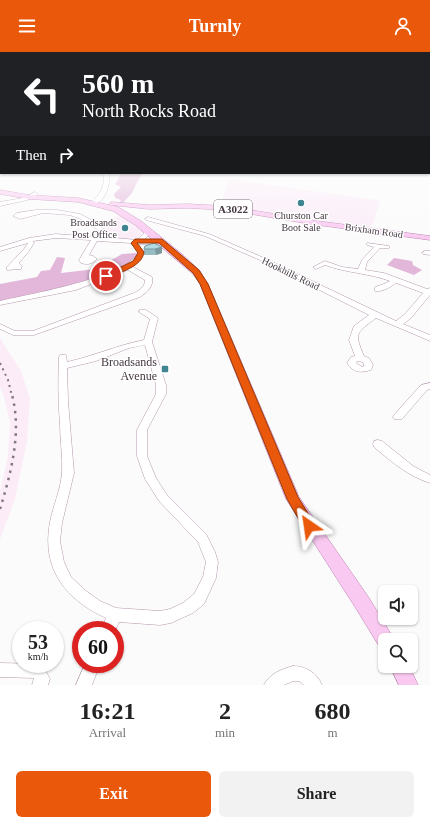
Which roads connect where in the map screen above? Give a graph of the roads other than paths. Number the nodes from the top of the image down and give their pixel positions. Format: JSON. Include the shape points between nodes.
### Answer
{"nodes":[{"id":1,"x":106,"y":182,"type":"edge"},
{"id":2,"x":0,"y":192,"type":"edge"},
{"id":3,"x":32,"y":196,"type":"junction"},
{"id":4,"x":96,"y":202,"type":"junction"},
{"id":5,"x":0,"y":204,"type":"edge"},
{"id":6,"x":126,"y":206,"type":"junction"},
{"id":7,"x":113,"y":208,"type":"junction"},
{"id":8,"x":28,"y":214,"type":"dead end"},
{"id":9,"x":148,"y":220,"type":"dead end"},
{"id":10,"x":148,"y":232,"type":"junction"},
{"id":11,"x":96,"y":238,"type":"junction"},
{"id":12,"x":430,"y":238,"type":"edge"},
{"id":13,"x":112,"y":239,"type":"junction"},
{"id":14,"x":29,"y":240,"type":"junction"},
{"id":15,"x":160,"y":241,"type":"junction"},
{"id":16,"x":137,"y":242,"type":"junction"},
{"id":17,"x":369,"y":244,"type":"dead end"},
{"id":18,"x":378,"y":246,"type":"junction"},
{"id":19,"x":387,"y":247,"type":"dead end"},
{"id":20,"x":0,"y":248,"type":"edge"},
{"id":21,"x":84,"y":256,"type":"dead end"},
{"id":22,"x":15,"y":263,"type":"dead end"},
{"id":23,"x":128,"y":267,"type":"junction"},
{"id":24,"x":316,"y":267,"type":"dead end"},
{"id":25,"x":361,"y":271,"type":"junction"},
{"id":26,"x":395,"y":280,"type":"junction"},
{"id":27,"x":378,"y":289,"type":"dead end"},
{"id":28,"x":429,"y":291,"type":"edge"},
{"id":29,"x":0,"y":303,"type":"edge"},
{"id":30,"x":144,"y":312,"type":"dead end"},
{"id":31,"x":375,"y":315,"type":"junction"},
{"id":32,"x":397,"y":324,"type":"junction"},
{"id":33,"x":0,"y":326,"type":"edge"},
{"id":34,"x":430,"y":338,"type":"edge"},
{"id":35,"x":148,"y":342,"type":"junction"},
{"id":36,"x":360,"y":358,"type":"dead end"},
{"id":37,"x":430,"y":386,"type":"edge"},
{"id":38,"x":398,"y":417,"type":"dead end"},
{"id":39,"x":378,"y":444,"type":"dead end"},
{"id":40,"x":430,"y":479,"type":"edge"},
{"id":41,"x":115,"y":616,"type":"junction"},
{"id":42,"x":112,"y":621,"type":"edge"},
{"id":43,"x":381,"y":633,"type":"edge"},
{"id":44,"x":0,"y":670,"type":"edge"},
{"id":45,"x":89,"y":673,"type":"edge"},
{"id":46,"x":403,"y":673,"type":"edge"},
{"id":47,"x":40,"y":685,"type":"edge"},
{"id":48,"x":84,"y":685,"type":"edge"},
{"id":49,"x":272,"y":685,"type":"edge"},
{"id":50,"x":314,"y":685,"type":"edge"},
{"id":51,"x":409,"y":685,"type":"edge"}],
"edges":[{"from":1,"to":4,"type":"street"},
{"from":2,"to":3,"type":"main road","number":"A3022"},
{"from":3,"to":4,"type":"main road","number":"A3022"},
{"from":3,"to":5,"type":"street"},
{"from":4,"to":6,"type":"main road","name":"Brixham Road","number":"A3022"},
{"from":4,"to":7,"type":"main road","number":"A3022"},
{"from":6,"to":7,"type":"main road","name":"Brixham Road","number":"A3022"},
{"from":6,"to":12,"type":"main road","name":"Brixham Road","number":"A3022","via":[[227,208]]},
{"from":7,"to":10,"type":"main road","via":[[130,217]]},
{"from":8,"to":13,"type":"street","via":[[53,212],[80,215]]},
{"from":9,"to":31,"type":"street","name":"Hookhills Road","via":[[208,235]]},
{"from":10,"to":15,"type":"main road"},
{"from":10,"to":16,"type":"street"},
{"from":11,"to":13,"type":"street"},
{"from":11,"to":14,"type":"street","via":[[56,236]]},
{"from":11,"to":21,"type":"street"},
{"from":13,"to":16,"type":"street"},
{"from":14,"to":20,"type":"street"},
{"from":14,"to":22,"type":"street","via":[[31,243],[27,250]]},
{"from":15,"to":16,"type":"street"},
{"from":15,"to":43,"type":"main road","via":[[192,268],[204,284],[293,499],[370,612]]},
{"from":16,"to":23,"type":"street","via":[[134,243],[141,252],[140,256]]},
{"from":17,"to":18,"type":"street"},
{"from":18,"to":19,"type":"street"},
{"from":18,"to":25,"type":"street","via":[[364,261]]},
{"from":23,"to":29,"type":"street","via":[[73,288]]},
{"from":23,"to":33,"type":"street","via":[[150,279],[150,285],[146,290],[34,333],[13,333]]},
{"from":24,"to":25,"type":"street","via":[[327,262],[341,268]]},
{"from":25,"to":26,"type":"street"},
{"from":26,"to":27,"type":"street"},
{"from":26,"to":28,"type":"street"},
{"from":28,"to":32,"type":"street","via":[[408,316]]},
{"from":30,"to":35,"type":"street","via":[[154,318]]},
{"from":31,"to":32,"type":"street","name":"Hookhills Road"},
{"from":31,"to":36,"type":"street","via":[[357,328],[354,340]]},
{"from":32,"to":34,"type":"street","name":"Hookhills Road"},
{"from":35,"to":41,"type":"street","via":[[127,346],[93,359],[63,362],[68,473],[56,523],[55,553],[66,581],[81,596]]},
{"from":35,"to":41,"type":"street","via":[[161,385],[161,394],[142,430],[142,456],[151,479],[163,498],[202,538],[212,562],[205,588],[199,599],[188,608],[160,618]]},
{"from":37,"to":38,"type":"street","via":[[424,387]]},
{"from":39,"to":40,"type":"street","via":[[409,469]]},
{"from":41,"to":42,"type":"street"},
{"from":44,"to":47,"type":"street","via":[[38,671],[42,680]]},
{"from":45,"to":48,"type":"street"},
{"from":46,"to":51,"type":"main road"},
{"from":49,"to":50,"type":"street","via":[[289,673],[307,677]]}]}
